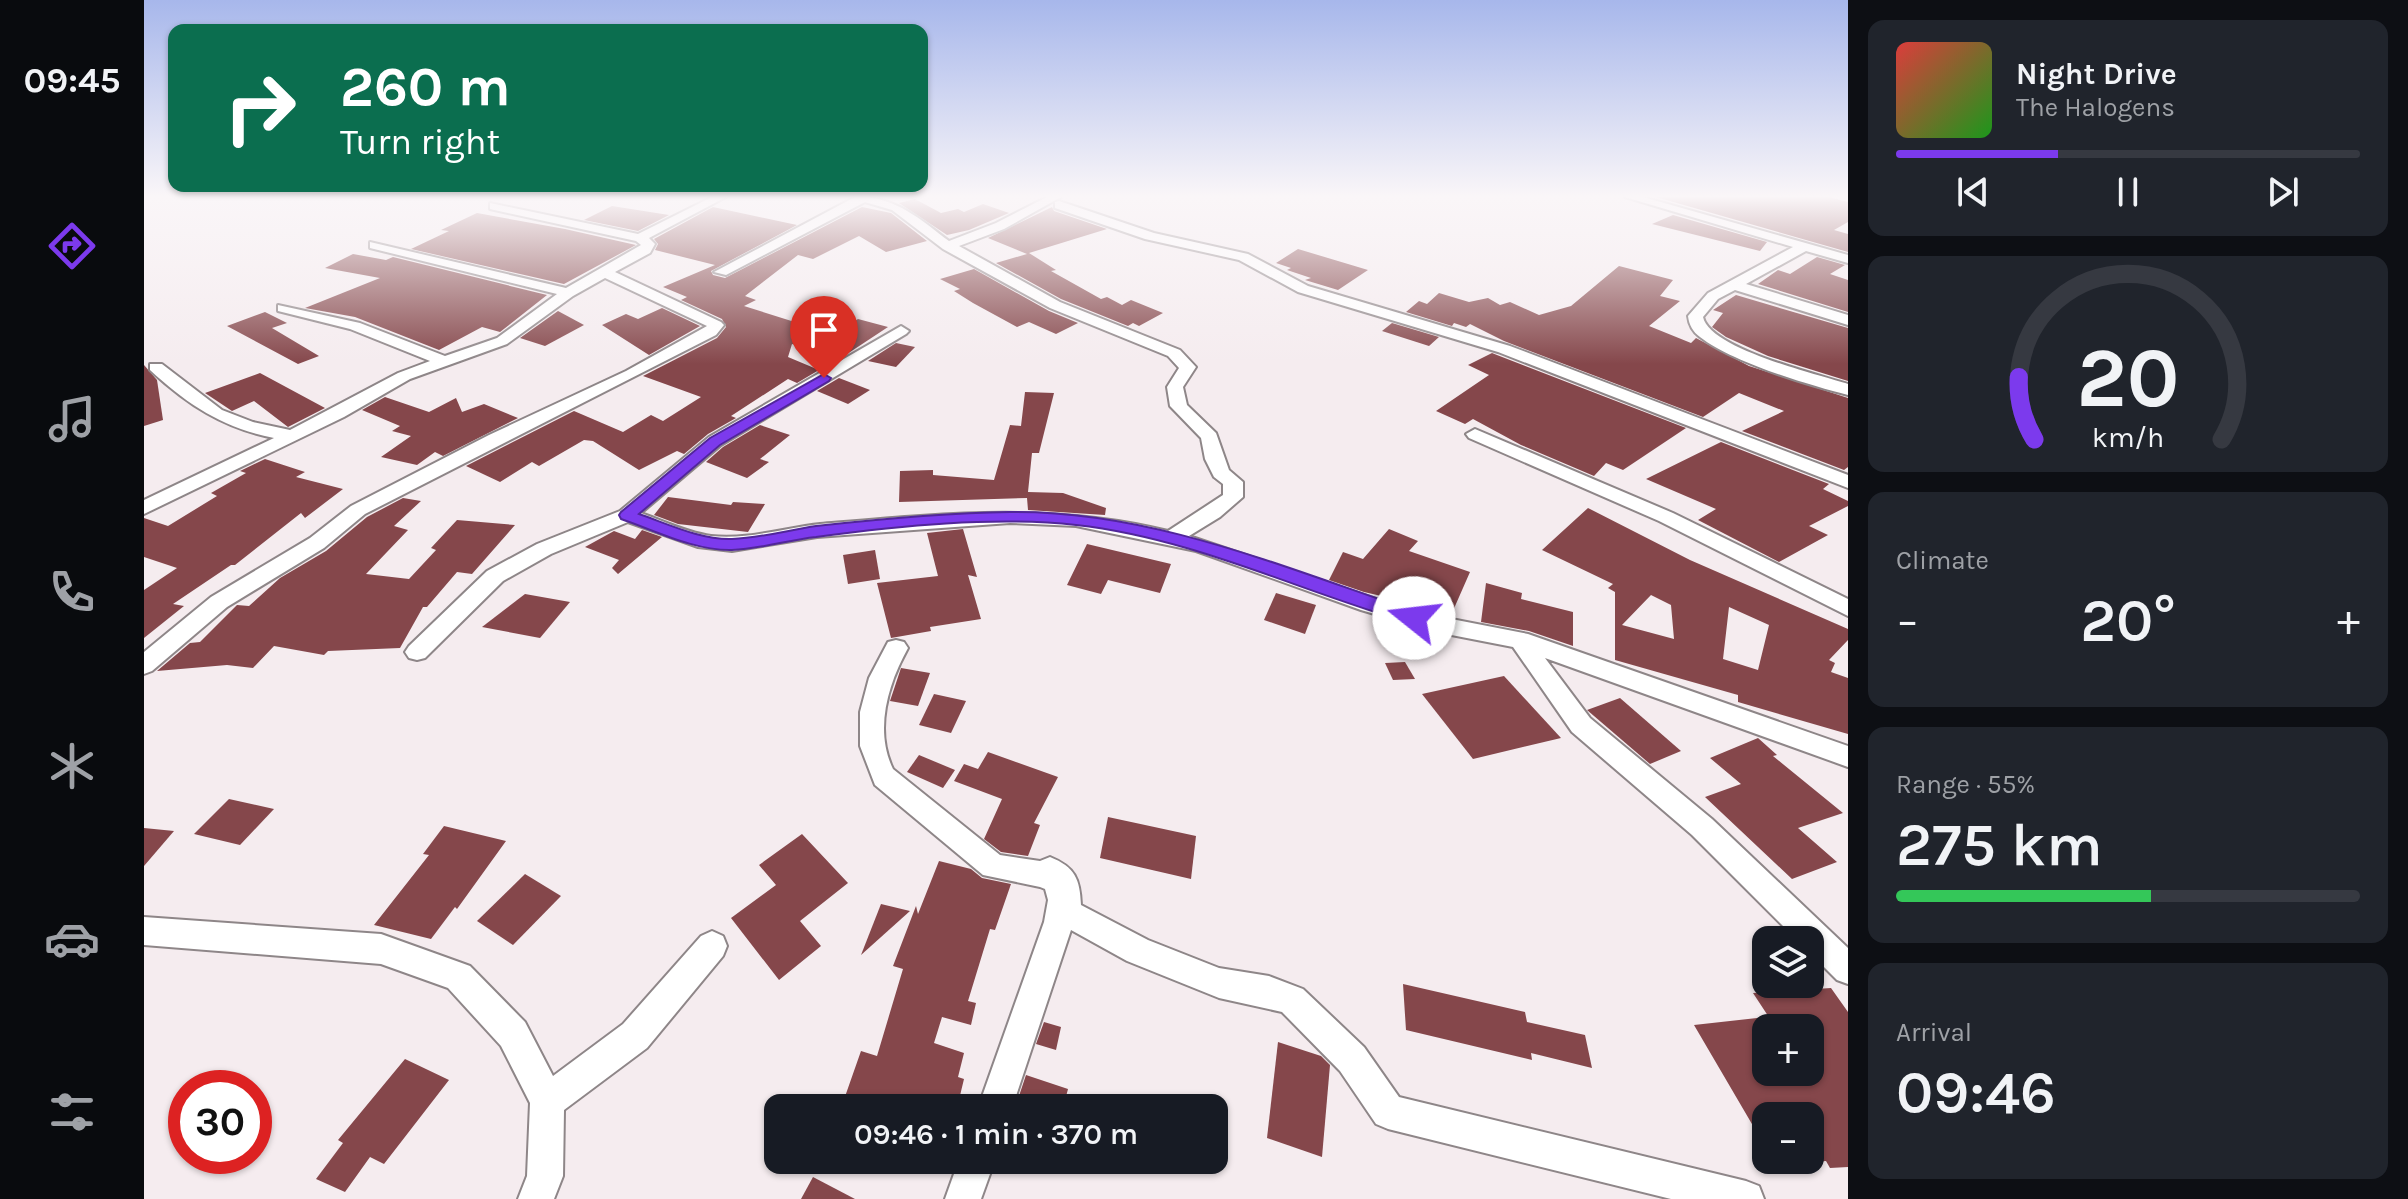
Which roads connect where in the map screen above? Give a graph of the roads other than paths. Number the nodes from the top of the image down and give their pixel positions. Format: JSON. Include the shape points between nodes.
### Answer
{"nodes":[{"id":1,"x":407,"y":253,"type":"edge"},
{"id":2,"x":640,"y":253,"type":"edge"},
{"id":3,"x":757,"y":253,"type":"edge"},
{"id":4,"x":961,"y":253,"type":"edge"},
{"id":5,"x":1221,"y":253,"type":"edge"},
{"id":6,"x":1794,"y":253,"type":"edge"},
{"id":7,"x":1828,"y":253,"type":"edge"},
{"id":8,"x":1848,"y":259,"type":"edge"},
{"id":9,"x":721,"y":272,"type":"dead end"},
{"id":10,"x":605,"y":273,"type":"junction"},
{"id":11,"x":1737,"y":286,"type":"junction"},
{"id":12,"x":568,"y":293,"type":"junction"},
{"id":13,"x":283,"y":308,"type":"dead end"},
{"id":14,"x":1848,"y":320,"type":"edge"},
{"id":15,"x":901,"y":331,"type":"dead end"},
{"id":16,"x":444,"y":361,"type":"junction"},
{"id":17,"x":156,"y":367,"type":"dead end"},
{"id":18,"x":1848,"y":390,"type":"edge"},
{"id":19,"x":1475,"y":434,"type":"dead end"},
{"id":20,"x":289,"y":435,"type":"junction"},
{"id":21,"x":1848,"y":482,"type":"edge"},
{"id":22,"x":144,"y":508,"type":"edge"},
{"id":23,"x":627,"y":515,"type":"junction"},
{"id":24,"x":1170,"y":538,"type":"junction"},
{"id":25,"x":1848,"y":608,"type":"edge"},
{"id":26,"x":1520,"y":640,"type":"junction"},
{"id":27,"x":896,"y":648,"type":"dead end"},
{"id":28,"x":417,"y":652,"type":"dead end"},
{"id":29,"x":144,"y":665,"type":"edge"},
{"id":30,"x":1848,"y":757,"type":"edge"},
{"id":31,"x":1050,"y":870,"type":"dead end"},
{"id":32,"x":1079,"y":922,"type":"junction"},
{"id":33,"x":144,"y":931,"type":"edge"},
{"id":34,"x":712,"y":946,"type":"dead end"},
{"id":35,"x":1048,"y":960,"type":"junction"},
{"id":36,"x":1848,"y":969,"type":"edge"},
{"id":37,"x":1000,"y":1094,"type":"edge"},
{"id":38,"x":547,"y":1101,"type":"junction"},
{"id":39,"x":972,"y":1174,"type":"edge"},
{"id":40,"x":536,"y":1199,"type":"edge"},
{"id":41,"x":963,"y":1199,"type":"edge"},
{"id":42,"x":1746,"y":1199,"type":"edge"}],
"edges":[{"from":1,"to":12,"type":"street"},
{"from":2,"to":10,"type":"street"},
{"from":3,"to":9,"type":"street"},
{"from":4,"to":24,"type":"street","via":[[1055,305],[1174,353],[1188,367],[1175,387],[1179,406],[1210,437],[1221,473],[1233,482],[1233,497]]},
{"from":5,"to":21,"type":"street","via":[[1243,257],[1303,289],[1504,349]]},
{"from":6,"to":11,"type":"street"},
{"from":7,"to":8,"type":"street"},
{"from":10,"to":12,"type":"street"},
{"from":10,"to":29,"type":"street","via":[[716,325],[632,374],[358,510],[317,543],[219,602]]},
{"from":11,"to":14,"type":"street"},
{"from":11,"to":18,"type":"street","via":[[1713,296],[1695,316],[1706,335]]},
{"from":12,"to":16,"type":"street","via":[[502,341]]},
{"from":13,"to":16,"type":"street","via":[[355,326]]},
{"from":15,"to":23,"type":"street","via":[[715,441]]},
{"from":16,"to":20,"type":"street"},
{"from":17,"to":20,"type":"street","via":[[205,410],[244,427]]},
{"from":19,"to":25,"type":"street","via":[[1666,517]]},
{"from":20,"to":22,"type":"street"},
{"from":23,"to":24,"type":"street","via":[[705,542],[732,544],[817,531],[1010,517],[1076,520]]},
{"from":23,"to":28,"type":"street","via":[[495,576]]},
{"from":24,"to":26,"type":"street","via":[[1369,605]]},
{"from":26,"to":30,"type":"street"},
{"from":26,"to":36,"type":"street","via":[[1581,725],[1702,827]]},
{"from":27,"to":35,"type":"street","via":[[877,687],[872,739],[877,766],[905,796],[993,866],[1057,881],[1063,900]]},
{"from":31,"to":32,"type":"street","via":[[1066,882],[1066,912]]},
{"from":32,"to":35,"type":"street","via":[[1051,927],[1043,937]]},
{"from":32,"to":42,"type":"street","via":[[1219,983],[1292,1000],[1352,1059],[1388,1112]]},
{"from":33,"to":38,"type":"street","via":[[381,949],[459,977],[513,1034]]},
{"from":34,"to":38,"type":"street","via":[[635,1036]]},
{"from":35,"to":37,"type":"street"},
{"from":38,"to":40,"type":"street","via":[[545,1176]]},
{"from":39,"to":41,"type":"street"}]}
